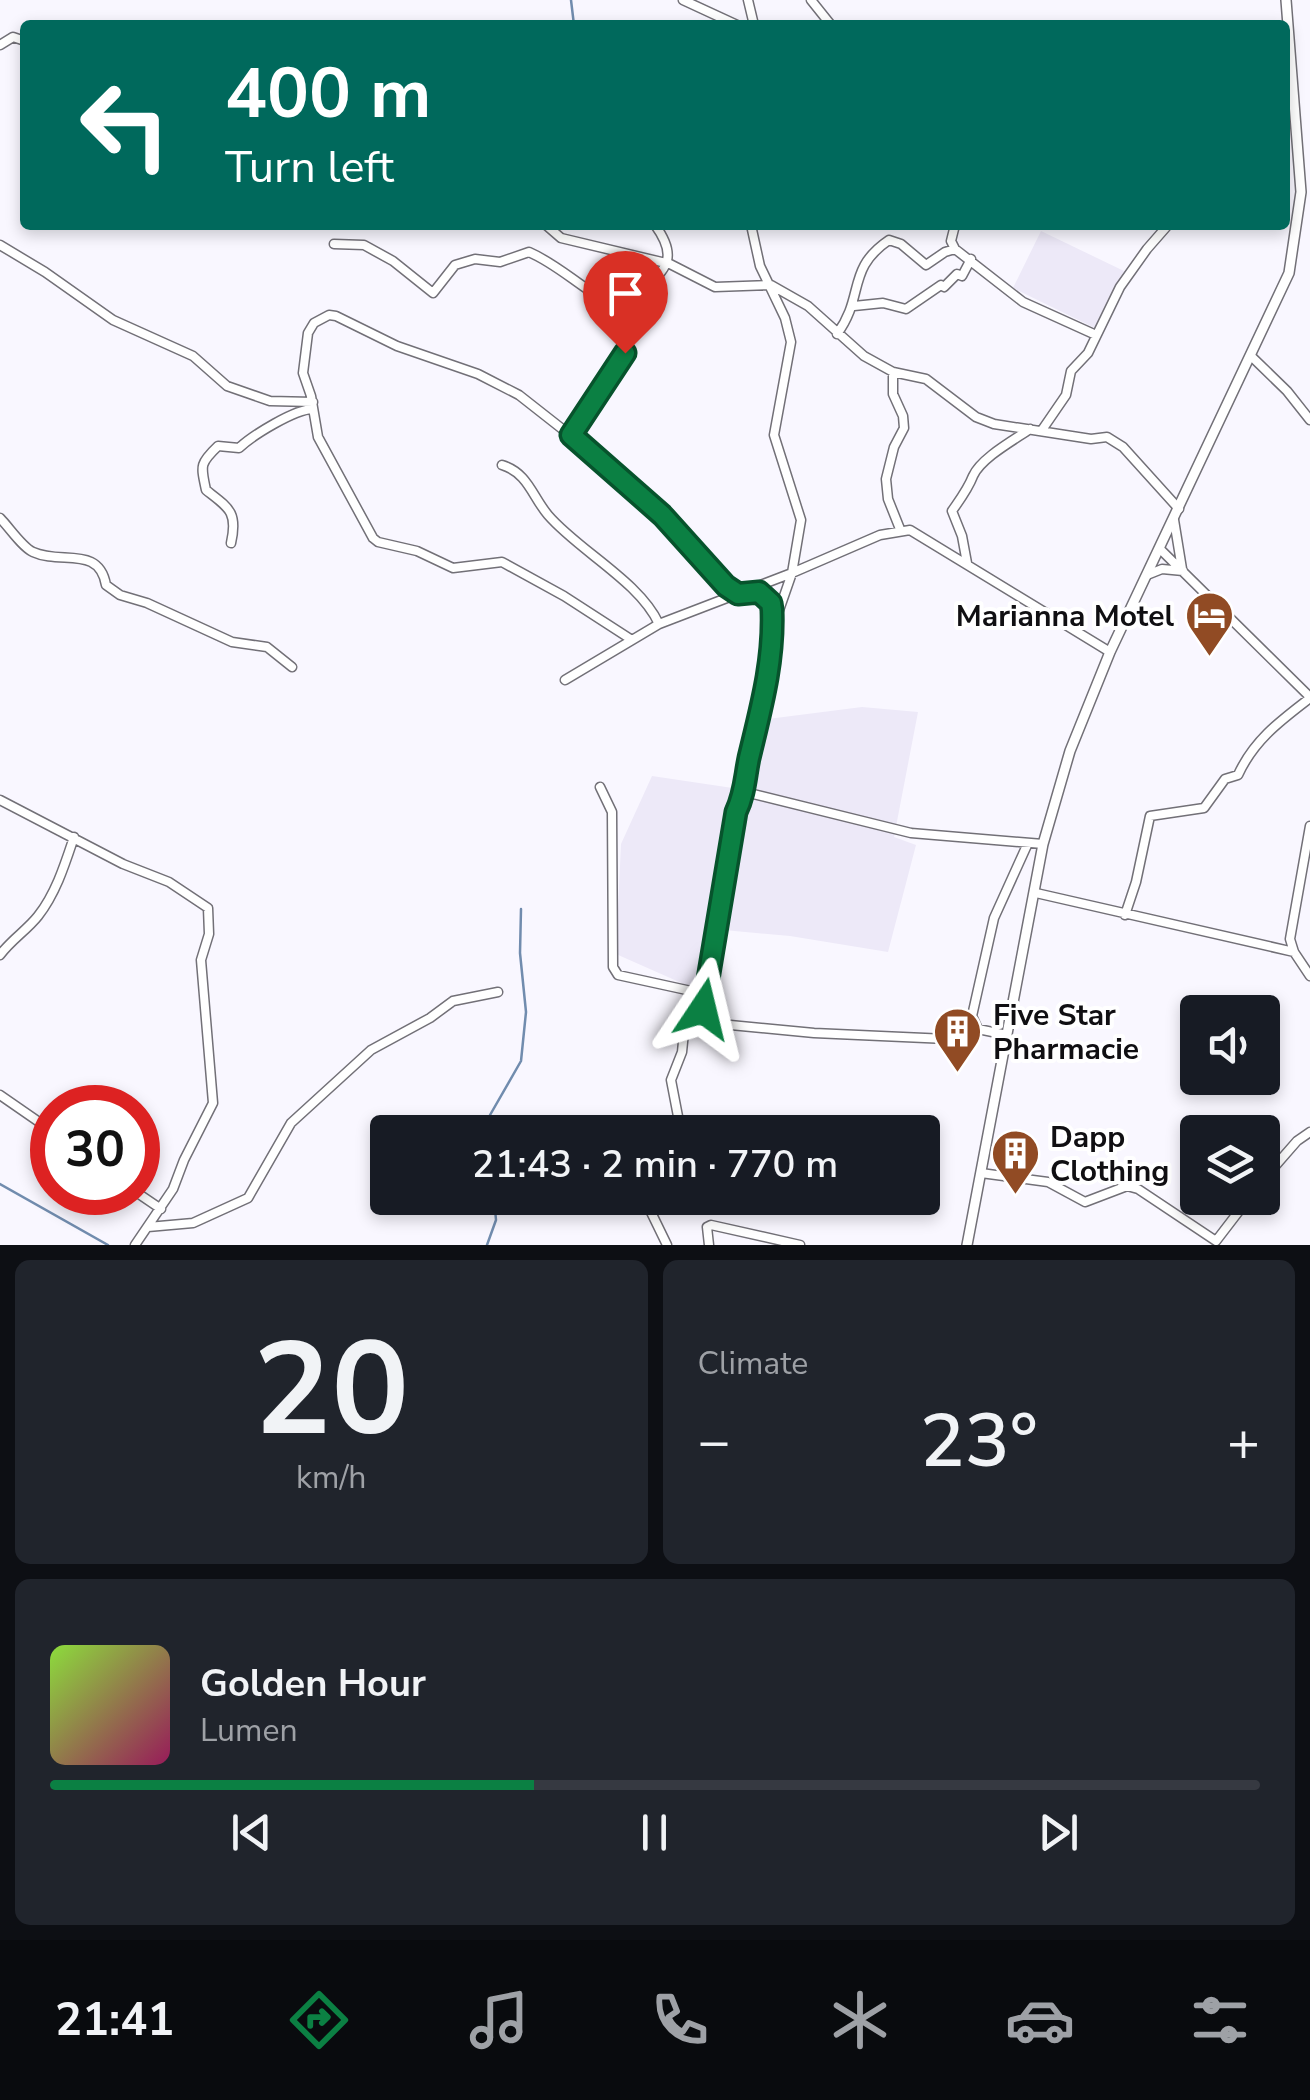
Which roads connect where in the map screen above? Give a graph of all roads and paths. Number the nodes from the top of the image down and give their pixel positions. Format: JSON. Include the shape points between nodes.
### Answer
{"nodes":[{"id":1,"x":683,"y":0,"type":"edge"},
{"id":2,"x":812,"y":0,"type":"edge"},
{"id":3,"x":726,"y":20,"type":"edge"},
{"id":4,"x":827,"y":20,"type":"edge"},
{"id":5,"x":1290,"y":41,"type":"edge"},
{"id":6,"x":1296,"y":102,"type":"junction"},
{"id":7,"x":1290,"y":107,"type":"edge"},
{"id":8,"x":551,"y":230,"type":"edge"},
{"id":9,"x":658,"y":230,"type":"edge"},
{"id":10,"x":752,"y":230,"type":"edge"},
{"id":11,"x":954,"y":230,"type":"edge"},
{"id":12,"x":1164,"y":230,"type":"edge"},
{"id":13,"x":334,"y":244,"type":"dead end"},
{"id":14,"x":0,"y":245,"type":"edge"},
{"id":15,"x":955,"y":249,"type":"junction"},
{"id":16,"x":970,"y":258,"type":"junction"},
{"id":17,"x":668,"y":264,"type":"junction"},
{"id":18,"x":771,"y":285,"type":"junction"},
{"id":19,"x":854,"y":306,"type":"junction"},
{"id":20,"x":630,"y":316,"type":"junction"},
{"id":21,"x":837,"y":334,"type":"junction"},
{"id":22,"x":1096,"y":335,"type":"junction"},
{"id":23,"x":1252,"y":357,"type":"junction"},
{"id":24,"x":893,"y":372,"type":"junction"},
{"id":25,"x":313,"y":405,"type":"junction"},
{"id":26,"x":1310,"y":420,"type":"edge"},
{"id":27,"x":1030,"y":430,"type":"junction"},
{"id":28,"x":1042,"y":430,"type":"junction"},
{"id":29,"x":571,"y":435,"type":"junction"},
{"id":30,"x":502,"y":465,"type":"dead end"},
{"id":31,"x":1179,"y":508,"type":"junction"},
{"id":32,"x":0,"y":518,"type":"edge"},
{"id":33,"x":1174,"y":520,"type":"junction"},
{"id":34,"x":900,"y":530,"type":"junction"},
{"id":35,"x":231,"y":543,"type":"dead end"},
{"id":36,"x":1160,"y":549,"type":"junction"},
{"id":37,"x":967,"y":563,"type":"junction"},
{"id":38,"x":1182,"y":571,"type":"junction"},
{"id":39,"x":792,"y":573,"type":"junction"},
{"id":40,"x":1147,"y":574,"type":"junction"},
{"id":41,"x":743,"y":593,"type":"junction"},
{"id":42,"x":659,"y":624,"type":"junction"},
{"id":43,"x":773,"y":633,"type":"junction"},
{"id":44,"x":632,"y":640,"type":"junction"},
{"id":45,"x":1110,"y":652,"type":"junction"},
{"id":46,"x":292,"y":667,"type":"dead end"},
{"id":47,"x":565,"y":680,"type":"dead end"},
{"id":48,"x":1310,"y":698,"type":"edge"},
{"id":49,"x":600,"y":787,"type":"dead end"},
{"id":50,"x":745,"y":792,"type":"junction"},
{"id":51,"x":0,"y":800,"type":"edge"},
{"id":52,"x":1310,"y":826,"type":"edge"},
{"id":53,"x":74,"y":837,"type":"junction"},
{"id":54,"x":1028,"y":843,"type":"junction"},
{"id":55,"x":1042,"y":844,"type":"junction"},
{"id":56,"x":1036,"y":893,"type":"junction"},
{"id":57,"x":1125,"y":914,"type":"junction"},
{"id":58,"x":1290,"y":938,"type":"junction"},
{"id":59,"x":1278,"y":948,"type":"junction"},
{"id":60,"x":1294,"y":952,"type":"junction"},
{"id":61,"x":0,"y":956,"type":"edge"},
{"id":62,"x":1310,"y":976,"type":"edge"},
{"id":63,"x":498,"y":992,"type":"dead end"},
{"id":64,"x":706,"y":994,"type":"junction"},
{"id":65,"x":703,"y":1009,"type":"junction"},
{"id":66,"x":978,"y":1029,"type":"junction"},
{"id":67,"x":1007,"y":1034,"type":"junction"},
{"id":68,"x":0,"y":1094,"type":"edge"},
{"id":69,"x":30,"y":1115,"type":"edge"},
{"id":70,"x":678,"y":1115,"type":"edge"},
{"id":71,"x":1310,"y":1132,"type":"edge"},
{"id":72,"x":1280,"y":1160,"type":"edge"},
{"id":73,"x":981,"y":1173,"type":"junction"},
{"id":74,"x":161,"y":1209,"type":"joint"},
{"id":75,"x":652,"y":1215,"type":"edge"},
{"id":76,"x":1237,"y":1215,"type":"edge"},
{"id":77,"x":148,"y":1227,"type":"junction"},
{"id":78,"x":762,"y":1241,"type":"edge"},
{"id":79,"x":1217,"y":1244,"type":"edge"},
{"id":80,"x":135,"y":1245,"type":"edge"},
{"id":81,"x":667,"y":1245,"type":"edge"},
{"id":82,"x":709,"y":1245,"type":"edge"},
{"id":83,"x":800,"y":1245,"type":"edge"},
{"id":84,"x":967,"y":1245,"type":"edge"}],
"edges":[{"from":1,"to":3,"type":"street"},
{"from":2,"to":4,"type":"street"},
{"from":5,"to":6,"type":"main road"},
{"from":6,"to":7,"type":"street"},
{"from":6,"to":23,"type":"main road","via":[[1296,239],[1290,273]]},
{"from":8,"to":17,"type":"street","via":[[560,238]]},
{"from":9,"to":17,"type":"street","via":[[670,249]]},
{"from":10,"to":18,"type":"street"},
{"from":11,"to":15,"type":"street"},
{"from":12,"to":22,"type":"street","via":[[1131,271]]},
{"from":13,"to":20,"type":"street","via":[[364,245],[433,293],[455,265],[529,252]]},
{"from":14,"to":25,"type":"street","via":[[112,320],[193,356],[226,386],[270,401]]},
{"from":15,"to":16,"type":"street"},
{"from":15,"to":19,"type":"street","via":[[926,265],[888,240],[867,256]]},
{"from":16,"to":19,"type":"street","via":[[962,276],[906,309]]},
{"from":16,"to":22,"type":"street","via":[[1023,302]]},
{"from":17,"to":18,"type":"street","via":[[716,287]]},
{"from":17,"to":20,"type":"street","via":[[633,302]]},
{"from":18,"to":21,"type":"street","via":[[808,306]]},
{"from":18,"to":39,"type":"street","via":[[791,342],[774,435],[801,520]]},
{"from":19,"to":21,"type":"street"},
{"from":20,"to":29,"type":"street","via":[[622,361]]},
{"from":21,"to":24,"type":"street"},
{"from":22,"to":28,"type":"street"},
{"from":23,"to":26,"type":"street"},
{"from":23,"to":31,"type":"main road"},
{"from":24,"to":27,"type":"street","via":[[926,379],[976,418]]},
{"from":24,"to":34,"type":"street","via":[[904,428],[886,478]]},
{"from":25,"to":29,"type":"street","via":[[303,373],[306,342],[311,327],[330,314],[478,374]]},
{"from":25,"to":35,"type":"street","via":[[239,448],[218,446],[204,460],[206,490],[225,502],[234,523]]},
{"from":25,"to":44,"type":"street","via":[[318,436],[378,542],[453,568],[502,562]]},
{"from":27,"to":28,"type":"street"},
{"from":27,"to":37,"type":"street","via":[[993,453],[952,510]]},
{"from":28,"to":31,"type":"street","via":[[1114,441]]},
{"from":29,"to":41,"type":"street","via":[[662,515],[716,576]]},
{"from":30,"to":42,"type":"street","via":[[527,481],[550,517]]},
{"from":31,"to":33,"type":"main road"},
{"from":32,"to":46,"type":"street","via":[[31,552],[94,562],[120,595],[232,642],[267,647]]},
{"from":33,"to":36,"type":"main road"},
{"from":33,"to":38,"type":"street"},
{"from":34,"to":37,"type":"street"},
{"from":34,"to":39,"type":"street"},
{"from":36,"to":38,"type":"street"},
{"from":36,"to":40,"type":"main road"},
{"from":37,"to":45,"type":"street"},
{"from":38,"to":40,"type":"street"},
{"from":38,"to":48,"type":"street"},
{"from":39,"to":41,"type":"street"},
{"from":39,"to":43,"type":"street"},
{"from":40,"to":45,"type":"main road"},
{"from":41,"to":42,"type":"street"},
{"from":41,"to":43,"type":"street","via":[[759,592],[771,603]]},
{"from":42,"to":44,"type":"street"},
{"from":43,"to":50,"type":"street"},
{"from":44,"to":47,"type":"street"},
{"from":45,"to":55,"type":"main road"},
{"from":48,"to":57,"type":"street","via":[[1261,738],[1238,775],[1226,779],[1204,808],[1150,816]]},
{"from":49,"to":64,"type":"street","via":[[612,812],[612,967],[618,975]]},
{"from":50,"to":54,"type":"street","via":[[911,834]]},
{"from":50,"to":64,"type":"street","via":[[736,812]]},
{"from":51,"to":53,"type":"street"},
{"from":52,"to":58,"type":"street"},
{"from":53,"to":61,"type":"street","via":[[54,892]]},
{"from":53,"to":74,"type":"street","via":[[178,886],[208,908],[200,960],[214,1103]]},
{"from":54,"to":55,"type":"street"},
{"from":54,"to":66,"type":"street","via":[[994,918],[972,1016]]},
{"from":55,"to":56,"type":"main road"},
{"from":56,"to":57,"type":"street"},
{"from":56,"to":67,"type":"main road"},
{"from":57,"to":59,"type":"street"},
{"from":58,"to":59,"type":"street"},
{"from":58,"to":60,"type":"street"},
{"from":59,"to":60,"type":"street"},
{"from":60,"to":62,"type":"street"},
{"from":63,"to":77,"type":"street","via":[[453,1001],[371,1050],[291,1123],[248,1198],[193,1224]]},
{"from":64,"to":65,"type":"street"},
{"from":65,"to":66,"type":"street","via":[[720,1024],[814,1033],[947,1039]]},
{"from":65,"to":70,"type":"street","via":[[699,1024],[684,1032],[671,1080]]},
{"from":66,"to":67,"type":"street"},
{"from":67,"to":73,"type":"main road"},
{"from":68,"to":69,"type":"street"},
{"from":71,"to":72,"type":"street"},
{"from":73,"to":79,"type":"street","via":[[1048,1182],[1085,1202],[1127,1186],[1138,1189]]},
{"from":73,"to":84,"type":"main road"},
{"from":74,"to":77,"type":"street"},
{"from":75,"to":81,"type":"street"},
{"from":76,"to":79,"type":"street"},
{"from":77,"to":80,"type":"street"},
{"from":78,"to":82,"type":"street","via":[[712,1225]]},
{"from":78,"to":83,"type":"street"}]}
